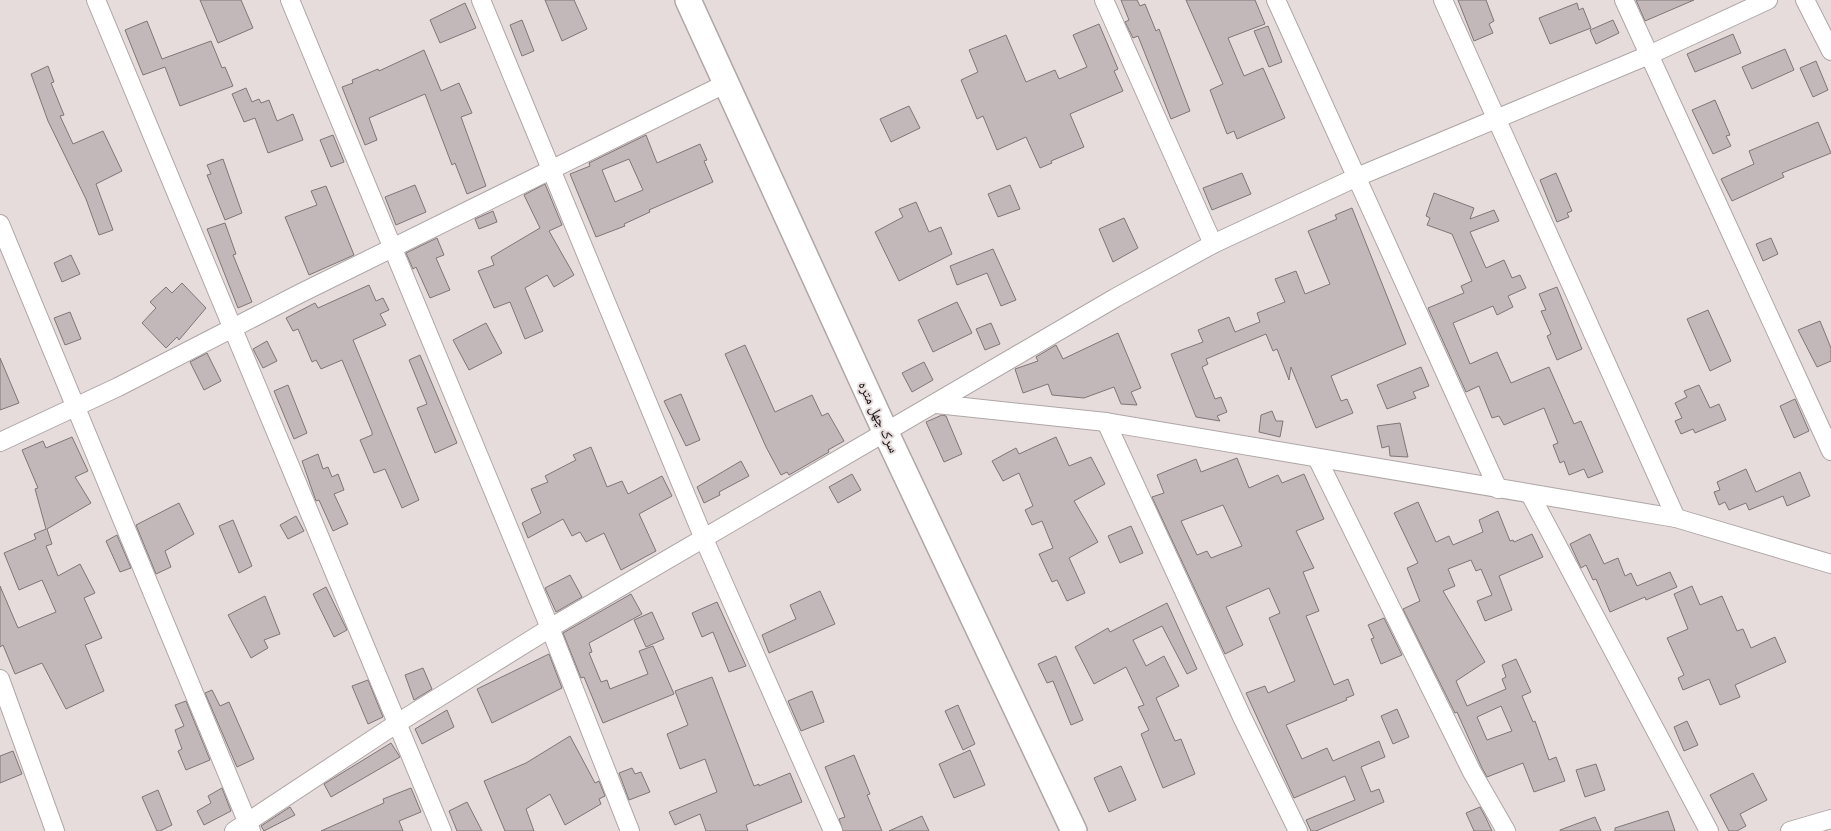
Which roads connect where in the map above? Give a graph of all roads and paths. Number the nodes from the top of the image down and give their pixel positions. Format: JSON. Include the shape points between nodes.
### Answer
{"nodes":[{"id":1,"x":96,"y":0,"type":"edge"},
{"id":2,"x":290,"y":0,"type":"edge"},
{"id":3,"x":481,"y":0,"type":"edge"},
{"id":4,"x":688,"y":0,"type":"edge"},
{"id":5,"x":1104,"y":0,"type":"edge"},
{"id":6,"x":1276,"y":0,"type":"edge"},
{"id":7,"x":1443,"y":0,"type":"edge"},
{"id":8,"x":1624,"y":0,"type":"edge"},
{"id":9,"x":1768,"y":0,"type":"edge"},
{"id":10,"x":1805,"y":0,"type":"edge"},
{"id":11,"x":1831,"y":51,"type":"edge"},
{"id":12,"x":1649,"y":55,"type":"junction"},
{"id":13,"x":727,"y":83,"type":"junction"},
{"id":14,"x":1496,"y":119,"type":"junction"},
{"id":15,"x":551,"y":170,"type":"junction"},
{"id":16,"x":1357,"y":178,"type":"junction"},
{"id":17,"x":0,"y":224,"type":"edge"},
{"id":18,"x":1213,"y":244,"type":"junction"},
{"id":19,"x":393,"y":249,"type":"junction"},
{"id":20,"x":234,"y":328,"type":"junction"},
{"id":21,"x":936,"y":404,"type":"junction"},
{"id":22,"x":76,"y":407,"type":"junction"},
{"id":23,"x":1106,"y":422,"type":"junction"},
{"id":24,"x":886,"y":433,"type":"junction"},
{"id":25,"x":0,"y":442,"type":"edge"},
{"id":26,"x":1831,"y":451,"type":"edge"},
{"id":27,"x":1317,"y":458,"type":"junction"},
{"id":28,"x":1498,"y":490,"type":"junction"},
{"id":29,"x":1530,"y":494,"type":"junction"},
{"id":30,"x":1676,"y":518,"type":"junction"},
{"id":31,"x":704,"y":539,"type":"junction"},
{"id":32,"x":1831,"y":564,"type":"edge"},
{"id":33,"x":550,"y":628,"type":"junction"},
{"id":34,"x":0,"y":678,"type":"edge"},
{"id":35,"x":7,"y":719,"type":"edge"},
{"id":36,"x":396,"y":724,"type":"junction"},
{"id":37,"x":1831,"y":819,"type":"edge"},
{"id":38,"x":244,"y":828,"type":"edge"},
{"id":39,"x":56,"y":831,"type":"edge"},
{"id":40,"x":442,"y":831,"type":"edge"},
{"id":41,"x":630,"y":831,"type":"edge"},
{"id":42,"x":833,"y":831,"type":"edge"},
{"id":43,"x":1074,"y":831,"type":"edge"},
{"id":44,"x":1298,"y":831,"type":"edge"},
{"id":45,"x":1506,"y":831,"type":"edge"},
{"id":46,"x":1709,"y":831,"type":"edge"},
{"id":47,"x":1790,"y":831,"type":"edge"}],
"edges":[{"from":1,"to":20,"type":"street"},
{"from":2,"to":19,"type":"street"},
{"from":3,"to":15,"type":"street"},
{"from":4,"to":13,"type":"street","name":"سرک چهل متره"},
{"from":5,"to":18,"type":"street"},
{"from":6,"to":16,"type":"street"},
{"from":7,"to":14,"type":"street"},
{"from":8,"to":12,"type":"street"},
{"from":9,"to":12,"type":"street"},
{"from":10,"to":11,"type":"street"},
{"from":12,"to":14,"type":"street"},
{"from":12,"to":26,"type":"street"},
{"from":13,"to":15,"type":"street"},
{"from":13,"to":24,"type":"street","name":"سرک چهل متره"},
{"from":14,"to":16,"type":"street"},
{"from":14,"to":30,"type":"street"},
{"from":15,"to":19,"type":"street"},
{"from":15,"to":31,"type":"street"},
{"from":16,"to":18,"type":"street"},
{"from":16,"to":28,"type":"street"},
{"from":17,"to":22,"type":"street"},
{"from":18,"to":21,"type":"street"},
{"from":19,"to":20,"type":"street"},
{"from":19,"to":33,"type":"street"},
{"from":20,"to":22,"type":"street"},
{"from":20,"to":36,"type":"street"},
{"from":21,"to":23,"type":"street"},
{"from":21,"to":24,"type":"street"},
{"from":22,"to":25,"type":"street"},
{"from":22,"to":38,"type":"street"},
{"from":23,"to":27,"type":"street"},
{"from":23,"to":44,"type":"street"},
{"from":24,"to":31,"type":"street"},
{"from":24,"to":43,"type":"street","name":"سرک چهل متره"},
{"from":27,"to":28,"type":"street"},
{"from":27,"to":45,"type":"street","via":[[1472,772]]},
{"from":28,"to":29,"type":"street"},
{"from":29,"to":30,"type":"street"},
{"from":29,"to":46,"type":"street"},
{"from":30,"to":32,"type":"street"},
{"from":31,"to":33,"type":"street"},
{"from":31,"to":42,"type":"street"},
{"from":33,"to":36,"type":"street"},
{"from":33,"to":41,"type":"street"},
{"from":34,"to":35,"type":"street"},
{"from":35,"to":39,"type":"street"},
{"from":36,"to":38,"type":"street"},
{"from":36,"to":40,"type":"street"},
{"from":37,"to":47,"type":"street"}]}
